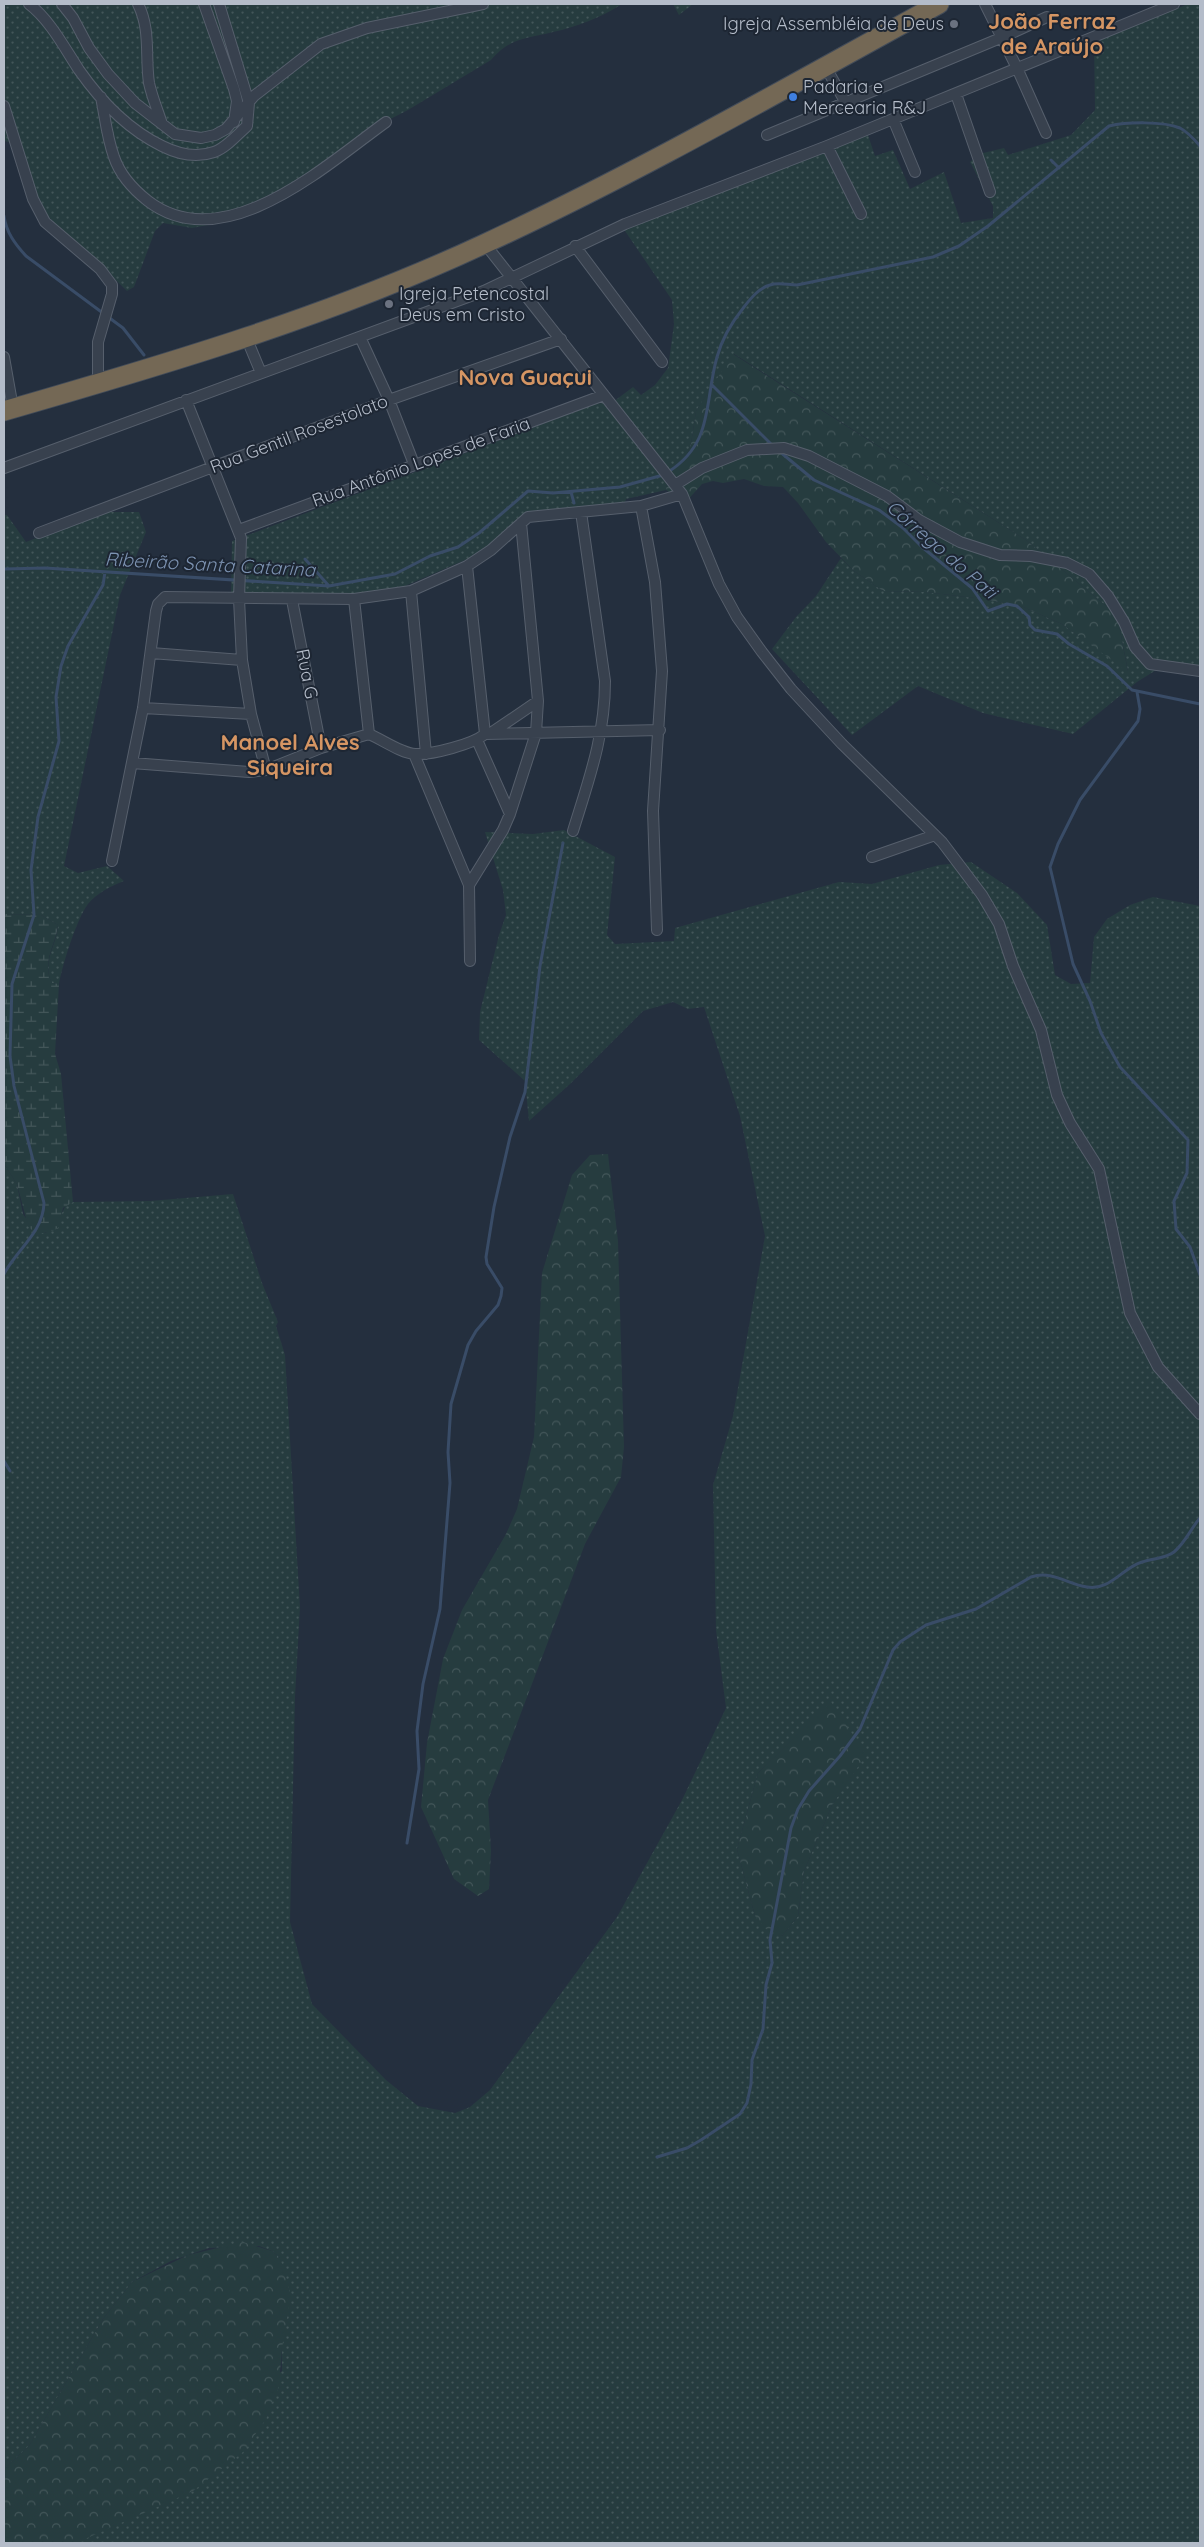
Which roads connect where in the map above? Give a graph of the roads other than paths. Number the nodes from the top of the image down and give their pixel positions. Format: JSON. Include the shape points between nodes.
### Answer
{"nodes":[{"id":1,"x":28,"y":4,"type":"edge"},
{"id":2,"x":62,"y":4,"type":"edge"},
{"id":3,"x":138,"y":4,"type":"edge"},
{"id":4,"x":204,"y":4,"type":"edge"},
{"id":5,"x":219,"y":4,"type":"edge"},
{"id":6,"x":483,"y":4,"type":"edge"},
{"id":7,"x":939,"y":4,"type":"edge"},
{"id":8,"x":985,"y":4,"type":"edge"},
{"id":9,"x":1174,"y":4,"type":"edge"},
{"id":10,"x":1047,"y":17,"type":"dead end"},
{"id":11,"x":1003,"y":38,"type":"junction"},
{"id":12,"x":825,"y":66,"type":"junction"},
{"id":13,"x":1017,"y":68,"type":"junction"},
{"id":14,"x":956,"y":94,"type":"junction"},
{"id":15,"x":101,"y":96,"type":"junction"},
{"id":16,"x":249,"y":103,"type":"junction"},
{"id":17,"x":846,"y":103,"type":"junction"},
{"id":18,"x":4,"y":106,"type":"edge"},
{"id":19,"x":893,"y":119,"type":"junction"},
{"id":20,"x":234,"y":122,"type":"junction"},
{"id":21,"x":386,"y":122,"type":"dead end"},
{"id":22,"x":163,"y":125,"type":"junction"},
{"id":23,"x":1046,"y":133,"type":"dead end"},
{"id":24,"x":767,"y":135,"type":"dead end"},
{"id":25,"x":827,"y":146,"type":"junction"},
{"id":26,"x":915,"y":172,"type":"dead end"},
{"id":27,"x":990,"y":192,"type":"dead end"},
{"id":28,"x":861,"y":214,"type":"dead end"},
{"id":29,"x":485,"y":244,"type":"junction"},
{"id":30,"x":576,"y":246,"type":"junction"},
{"id":31,"x":512,"y":278,"type":"junction"},
{"id":32,"x":246,"y":337,"type":"junction"},
{"id":33,"x":360,"y":337,"type":"junction"},
{"id":34,"x":561,"y":339,"type":"junction"},
{"id":35,"x":4,"y":357,"type":"edge"},
{"id":36,"x":662,"y":362,"type":"dead end"},
{"id":37,"x":261,"y":373,"type":"junction"},
{"id":38,"x":98,"y":384,"type":"junction"},
{"id":39,"x":604,"y":395,"type":"junction"},
{"id":40,"x":186,"y":400,"type":"junction"},
{"id":41,"x":389,"y":400,"type":"junction"},
{"id":42,"x":8,"y":409,"type":"edge"},
{"id":43,"x":414,"y":464,"type":"junction"},
{"id":44,"x":214,"y":466,"type":"junction"},
{"id":45,"x":4,"y":468,"type":"edge"},
{"id":46,"x":676,"y":486,"type":"junction"},
{"id":47,"x":641,"y":506,"type":"junction"},
{"id":48,"x":581,"y":512,"type":"junction"},
{"id":49,"x":522,"y":523,"type":"junction"},
{"id":50,"x":239,"y":530,"type":"junction"},
{"id":51,"x":38,"y":533,"type":"dead end"},
{"id":52,"x":467,"y":566,"type":"junction"},
{"id":53,"x":410,"y":591,"type":"junction"},
{"id":54,"x":239,"y":599,"type":"junction"},
{"id":55,"x":354,"y":599,"type":"junction"},
{"id":56,"x":292,"y":600,"type":"junction"},
{"id":57,"x":151,"y":652,"type":"junction"},
{"id":58,"x":242,"y":660,"type":"junction"},
{"id":59,"x":1200,"y":671,"type":"edge"},
{"id":60,"x":538,"y":701,"type":"junction"},
{"id":61,"x":143,"y":708,"type":"junction"},
{"id":62,"x":251,"y":714,"type":"junction"},
{"id":63,"x":660,"y":730,"type":"junction"},
{"id":64,"x":602,"y":732,"type":"junction"},
{"id":65,"x":536,"y":733,"type":"junction"},
{"id":66,"x":369,"y":734,"type":"junction"},
{"id":67,"x":484,"y":736,"type":"junction"},
{"id":68,"x":321,"y":748,"type":"junction"},
{"id":69,"x":414,"y":754,"type":"junction"},
{"id":70,"x":426,"y":754,"type":"junction"},
{"id":71,"x":132,"y":764,"type":"junction"},
{"id":72,"x":266,"y":770,"type":"junction"},
{"id":73,"x":510,"y":814,"type":"junction"},
{"id":74,"x":573,"y":831,"type":"dead end"},
{"id":75,"x":935,"y":835,"type":"junction"},
{"id":76,"x":872,"y":857,"type":"dead end"},
{"id":77,"x":112,"y":861,"type":"dead end"},
{"id":78,"x":469,"y":885,"type":"junction"},
{"id":79,"x":657,"y":930,"type":"dead end"},
{"id":80,"x":470,"y":961,"type":"dead end"},
{"id":81,"x":1200,"y":1414,"type":"edge"}],
"edges":[{"from":1,"to":15,"type":"street","via":[[46,22]]},
{"from":2,"to":22,"type":"street","via":[[108,74],[135,103]]},
{"from":3,"to":22,"type":"street","via":[[149,44],[149,83]]},
{"from":4,"to":20,"type":"street","via":[[234,88],[237,101]]},
{"from":5,"to":16,"type":"street"},
{"from":6,"to":16,"type":"street","via":[[367,28],[321,44]]},
{"from":7,"to":12,"type":"highway"},
{"from":8,"to":11,"type":"street"},
{"from":9,"to":13,"type":"street"},
{"from":10,"to":11,"type":"street"},
{"from":11,"to":13,"type":"street"},
{"from":11,"to":17,"type":"street"},
{"from":12,"to":17,"type":"street"},
{"from":12,"to":29,"type":"highway","via":[[634,170]]},
{"from":13,"to":14,"type":"street"},
{"from":13,"to":23,"type":"street"},
{"from":14,"to":19,"type":"street"},
{"from":14,"to":27,"type":"street"},
{"from":15,"to":16,"type":"street","via":[[139,133],[173,151],[196,156],[215,152],[246,126]]},
{"from":15,"to":21,"type":"street","via":[[114,158],[124,176],[139,194],[157,207],[177,216],[202,220],[228,218],[261,206]]},
{"from":16,"to":20,"type":"street"},
{"from":17,"to":24,"type":"street"},
{"from":18,"to":38,"type":"street","via":[[32,199],[45,222],[100,269],[112,285],[98,342]]},
{"from":19,"to":25,"type":"street"},
{"from":19,"to":26,"type":"street"},
{"from":20,"to":22,"type":"street","via":[[226,130],[201,138],[175,134]]},
{"from":25,"to":28,"type":"street"},
{"from":25,"to":30,"type":"street"},
{"from":29,"to":31,"type":"street"},
{"from":29,"to":32,"type":"highway","via":[[319,312]]},
{"from":30,"to":31,"type":"street"},
{"from":30,"to":36,"type":"street"},
{"from":31,"to":33,"type":"street"},
{"from":31,"to":34,"type":"street"},
{"from":32,"to":37,"type":"street"},
{"from":32,"to":38,"type":"highway"},
{"from":33,"to":37,"type":"street"},
{"from":33,"to":41,"type":"street"},
{"from":34,"to":39,"type":"street"},
{"from":34,"to":41,"type":"street","name":"Rua Gentil Rosestolato"},
{"from":35,"to":42,"type":"street"},
{"from":37,"to":40,"type":"street"},
{"from":38,"to":42,"type":"highway"},
{"from":39,"to":43,"type":"street","name":"Rua Antônio Lopes de Faria"},
{"from":39,"to":46,"type":"street"},
{"from":40,"to":44,"type":"street"},
{"from":40,"to":45,"type":"street"},
{"from":41,"to":43,"type":"street"},
{"from":41,"to":44,"type":"street","name":"Rua Gentil Rosestolato"},
{"from":43,"to":50,"type":"street","name":"Rua Antônio Lopes de Faria"},
{"from":44,"to":50,"type":"street"},
{"from":44,"to":51,"type":"street","name":"Rua Gentil Rosestolato"},
{"from":46,"to":47,"type":"street"},
{"from":46,"to":59,"type":"street","via":[[702,468],[747,450],[784,448],[809,456],[879,492],[919,520],[960,542],[1000,555],[1032,556],[1067,563],[1089,574],[1124,622],[1134,648],[1150,664]]},
{"from":46,"to":75,"type":"street","via":[[719,584],[762,652],[842,744]]},
{"from":47,"to":48,"type":"street"},
{"from":47,"to":63,"type":"street","via":[[656,582],[662,671]]},
{"from":48,"to":49,"type":"street","via":[[528,516]]},
{"from":48,"to":64,"type":"street","via":[[605,681]]},
{"from":49,"to":52,"type":"street"},
{"from":49,"to":60,"type":"street"},
{"from":50,"to":54,"type":"street"},
{"from":52,"to":53,"type":"street"},
{"from":52,"to":67,"type":"street"},
{"from":53,"to":55,"type":"street"},
{"from":53,"to":70,"type":"street"},
{"from":54,"to":56,"type":"street"},
{"from":54,"to":57,"type":"street","via":[[171,596],[162,600],[156,611]]},
{"from":54,"to":58,"type":"street"},
{"from":55,"to":56,"type":"street"},
{"from":55,"to":66,"type":"street"},
{"from":56,"to":68,"type":"street","name":"Rua G"},
{"from":57,"to":58,"type":"street"},
{"from":57,"to":61,"type":"street"},
{"from":58,"to":62,"type":"street"},
{"from":60,"to":65,"type":"street"},
{"from":60,"to":67,"type":"street"},
{"from":61,"to":62,"type":"street"},
{"from":61,"to":71,"type":"street"},
{"from":62,"to":72,"type":"street"},
{"from":63,"to":64,"type":"street"},
{"from":63,"to":79,"type":"street","via":[[653,811]]},
{"from":64,"to":65,"type":"street"},
{"from":64,"to":74,"type":"street"},
{"from":65,"to":67,"type":"street"},
{"from":65,"to":73,"type":"street"},
{"from":66,"to":68,"type":"street"},
{"from":66,"to":69,"type":"street"},
{"from":67,"to":70,"type":"street"},
{"from":67,"to":73,"type":"street"},
{"from":68,"to":72,"type":"street"},
{"from":69,"to":70,"type":"street"},
{"from":69,"to":78,"type":"street"},
{"from":71,"to":72,"type":"street","via":[[240,772]]},
{"from":71,"to":77,"type":"street"},
{"from":73,"to":78,"type":"street","via":[[504,830]]},
{"from":75,"to":76,"type":"street"},
{"from":75,"to":81,"type":"street","via":[[957,859],[999,924],[1041,1030],[1057,1095],[1070,1123],[1099,1169],[1130,1313],[1158,1367]]},
{"from":78,"to":80,"type":"street"}]}
